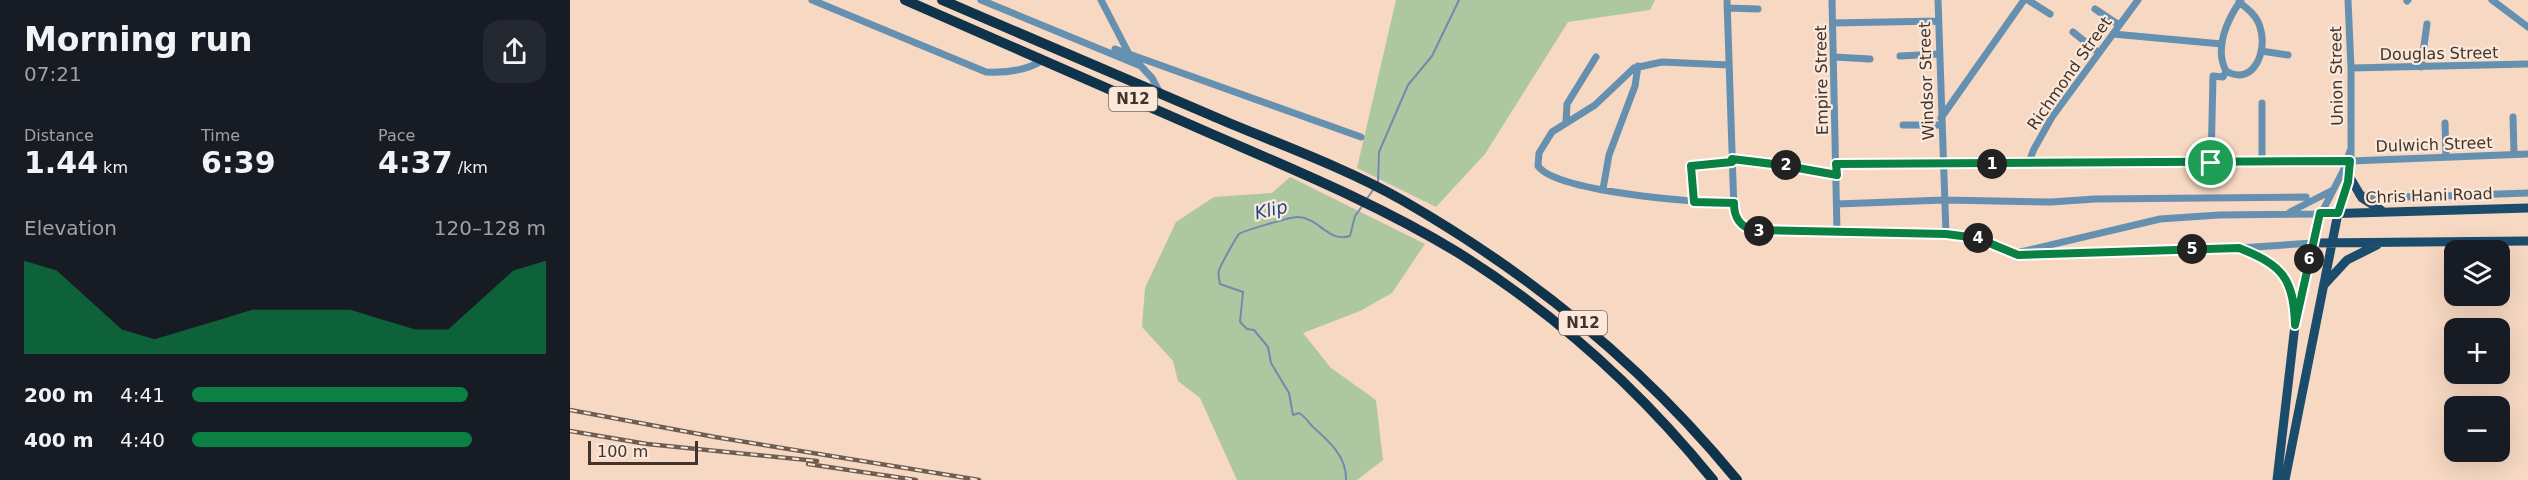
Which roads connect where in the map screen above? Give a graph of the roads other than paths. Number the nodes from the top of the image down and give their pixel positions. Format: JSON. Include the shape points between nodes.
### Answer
{"nodes":[{"id":1,"x":812,"y":0,"type":"edge"},
{"id":2,"x":905,"y":0,"type":"edge"},
{"id":3,"x":942,"y":0,"type":"edge"},
{"id":4,"x":981,"y":0,"type":"edge"},
{"id":5,"x":1101,"y":0,"type":"edge"},
{"id":6,"x":1833,"y":0,"type":"edge"},
{"id":7,"x":1938,"y":0,"type":"edge"},
{"id":8,"x":2026,"y":0,"type":"edge"},
{"id":9,"x":2138,"y":0,"type":"edge"},
{"id":10,"x":2348,"y":0,"type":"edge"},
{"id":11,"x":2492,"y":0,"type":"edge"},
{"id":12,"x":2240,"y":1,"type":"edge"},
{"id":13,"x":1727,"y":4,"type":"edge"},
{"id":14,"x":1758,"y":9,"type":"dead end"},
{"id":15,"x":2096,"y":9,"type":"dead end"},
{"id":16,"x":2050,"y":14,"type":"dead end"},
{"id":17,"x":1938,"y":21,"type":"junction"},
{"id":18,"x":1833,"y":23,"type":"junction"},
{"id":19,"x":2427,"y":24,"type":"dead end"},
{"id":20,"x":2119,"y":25,"type":"junction"},
{"id":21,"x":2528,"y":27,"type":"edge"},
{"id":22,"x":2073,"y":32,"type":"dead end"},
{"id":23,"x":2113,"y":34,"type":"junction"},
{"id":24,"x":2222,"y":44,"type":"junction"},
{"id":25,"x":1115,"y":49,"type":"dead end"},
{"id":26,"x":2260,"y":51,"type":"junction"},
{"id":27,"x":1127,"y":53,"type":"junction"},
{"id":28,"x":2099,"y":53,"type":"junction"},
{"id":29,"x":1939,"y":54,"type":"junction"},
{"id":30,"x":2288,"y":55,"type":"dead end"},
{"id":31,"x":1900,"y":56,"type":"dead end"},
{"id":32,"x":1596,"y":57,"type":"dead end"},
{"id":33,"x":1834,"y":57,"type":"junction"},
{"id":34,"x":1870,"y":59,"type":"dead end"},
{"id":35,"x":1043,"y":60,"type":"junction"},
{"id":36,"x":2528,"y":64,"type":"edge"},
{"id":37,"x":1729,"y":65,"type":"junction"},
{"id":38,"x":1141,"y":66,"type":"junction"},
{"id":39,"x":1638,"y":66,"type":"junction"},
{"id":40,"x":2421,"y":67,"type":"junction"},
{"id":41,"x":2351,"y":68,"type":"junction"},
{"id":42,"x":2226,"y":71,"type":"junction"},
{"id":43,"x":1160,"y":93,"type":"junction"},
{"id":44,"x":2262,"y":103,"type":"dead end"},
{"id":45,"x":2513,"y":117,"type":"dead end"},
{"id":46,"x":1566,"y":122,"type":"junction"},
{"id":47,"x":1941,"y":122,"type":"junction"},
{"id":48,"x":2445,"y":123,"type":"dead end"},
{"id":49,"x":1903,"y":125,"type":"dead end"},
{"id":50,"x":1361,"y":137,"type":"dead end"},
{"id":51,"x":2514,"y":154,"type":"junction"},
{"id":52,"x":2528,"y":154,"type":"edge"},
{"id":53,"x":2446,"y":157,"type":"junction"},
{"id":54,"x":1732,"y":160,"type":"junction"},
{"id":55,"x":2348,"y":161,"type":"junction"},
{"id":56,"x":2262,"y":162,"type":"junction"},
{"id":57,"x":2211,"y":163,"type":"junction"},
{"id":58,"x":1836,"y":164,"type":"junction"},
{"id":59,"x":1942,"y":164,"type":"junction"},
{"id":60,"x":2028,"y":164,"type":"junction"},
{"id":61,"x":1837,"y":175,"type":"junction"},
{"id":62,"x":2349,"y":176,"type":"junction"},
{"id":63,"x":1603,"y":189,"type":"junction"},
{"id":64,"x":2331,"y":191,"type":"junction"},
{"id":65,"x":2528,"y":194,"type":"edge"},
{"id":66,"x":2359,"y":195,"type":"junction"},
{"id":67,"x":2306,"y":197,"type":"dead end"},
{"id":68,"x":1944,"y":201,"type":"junction"},
{"id":69,"x":1694,"y":202,"type":"junction"},
{"id":70,"x":1734,"y":203,"type":"junction"},
{"id":71,"x":1837,"y":204,"type":"junction"},
{"id":72,"x":2528,"y":208,"type":"edge"},
{"id":73,"x":2383,"y":211,"type":"junction"},
{"id":74,"x":2320,"y":213,"type":"junction"},
{"id":75,"x":2338,"y":213,"type":"junction"},
{"id":76,"x":2285,"y":214,"type":"junction"},
{"id":77,"x":1837,"y":232,"type":"junction"},
{"id":78,"x":1946,"y":234,"type":"junction"},
{"id":79,"x":2528,"y":240,"type":"edge"},
{"id":80,"x":2313,"y":243,"type":"junction"},
{"id":81,"x":2331,"y":243,"type":"junction"},
{"id":82,"x":2382,"y":244,"type":"junction"},
{"id":83,"x":2239,"y":248,"type":"junction"},
{"id":84,"x":2012,"y":254,"type":"junction"},
{"id":85,"x":2322,"y":288,"type":"junction"},
{"id":86,"x":2295,"y":325,"type":"junction"},
{"id":87,"x":1713,"y":480,"type":"edge"},
{"id":88,"x":1737,"y":480,"type":"edge"},
{"id":89,"x":2277,"y":480,"type":"edge"},
{"id":90,"x":2285,"y":480,"type":"edge"}],
"edges":[{"from":1,"to":35,"type":"street","via":[[986,72],[1031,68]]},
{"from":2,"to":35,"type":"highway","number":"N12"},
{"from":3,"to":43,"type":"highway","number":"N12"},
{"from":4,"to":38,"type":"street"},
{"from":5,"to":27,"type":"street"},
{"from":6,"to":18,"type":"street","name":"Empire Street"},
{"from":7,"to":17,"type":"street","name":"Windsor Street"},
{"from":8,"to":16,"type":"street"},
{"from":8,"to":47,"type":"street"},
{"from":9,"to":20,"type":"street","name":"Richmond Street"},
{"from":10,"to":41,"type":"street","name":"Union Street"},
{"from":11,"to":21,"type":"street"},
{"from":12,"to":24,"type":"street"},
{"from":12,"to":26,"type":"street","via":[[2261,27]]},
{"from":13,"to":14,"type":"street"},
{"from":13,"to":37,"type":"street"},
{"from":15,"to":20,"type":"street"},
{"from":17,"to":18,"type":"street"},
{"from":17,"to":29,"type":"street","name":"Windsor Street"},
{"from":18,"to":33,"type":"street","name":"Empire Street"},
{"from":19,"to":40,"type":"street"},
{"from":20,"to":23,"type":"street","name":"Richmond Street"},
{"from":22,"to":28,"type":"street"},
{"from":23,"to":24,"type":"street"},
{"from":23,"to":28,"type":"street","name":"Richmond Street"},
{"from":24,"to":42,"type":"street"},
{"from":25,"to":27,"type":"street"},
{"from":26,"to":30,"type":"street"},
{"from":26,"to":42,"type":"street","via":[[2251,73],[2243,76]]},
{"from":27,"to":38,"type":"street"},
{"from":27,"to":50,"type":"street"},
{"from":28,"to":60,"type":"street","name":"Richmond Street","via":[[2047,126]]},
{"from":29,"to":31,"type":"street"},
{"from":29,"to":47,"type":"street","name":"Windsor Street"},
{"from":32,"to":46,"type":"street","via":[[1567,104]]},
{"from":33,"to":34,"type":"street"},
{"from":33,"to":58,"type":"street","name":"Empire Street"},
{"from":35,"to":87,"type":"highway","number":"N12","via":[[1360,198],[1458,253],[1550,318],[1640,397]]},
{"from":36,"to":40,"type":"street","name":"Douglas Street"},
{"from":37,"to":39,"type":"street","via":[[1676,62]]},
{"from":37,"to":54,"type":"street"},
{"from":38,"to":43,"type":"street"},
{"from":39,"to":46,"type":"street","via":[[1594,105]]},
{"from":39,"to":63,"type":"street","via":[[1635,86],[1609,155]]},
{"from":40,"to":41,"type":"street","name":"Douglas Street"},
{"from":41,"to":55,"type":"street","name":"Union Street"},
{"from":42,"to":57,"type":"street","via":[[2223,76],[2213,76]]},
{"from":43,"to":88,"type":"highway","number":"N12","via":[[1368,183],[1470,241],[1602,339],[1690,426]]},
{"from":44,"to":56,"type":"street"},
{"from":45,"to":51,"type":"street"},
{"from":46,"to":63,"type":"street","via":[[1545,141],[1538,166],[1548,175]]},
{"from":47,"to":49,"type":"street"},
{"from":47,"to":59,"type":"street","name":"Windsor Street"},
{"from":48,"to":53,"type":"street"},
{"from":51,"to":52,"type":"street","name":"Dulwich Street"},
{"from":51,"to":53,"type":"street","name":"Dulwich Street"},
{"from":53,"to":55,"type":"street","name":"Dulwich Street"},
{"from":54,"to":61,"type":"street"},
{"from":54,"to":69,"type":"street","via":[[1691,166]]},
{"from":54,"to":70,"type":"street"},
{"from":55,"to":56,"type":"street","name":"Dulwich Street"},
{"from":55,"to":62,"type":"street","name":"Union Street"},
{"from":55,"to":64,"type":"street","name":"Union Street"},
{"from":56,"to":57,"type":"street","name":"Dulwich Street"},
{"from":57,"to":60,"type":"street","name":"Dulwich Street"},
{"from":58,"to":59,"type":"street","name":"Dulwich Street"},
{"from":58,"to":61,"type":"street","name":"Empire Street"},
{"from":59,"to":60,"type":"street","name":"Dulwich Street"},
{"from":59,"to":68,"type":"street","name":"Windsor Street"},
{"from":61,"to":71,"type":"street","name":"Empire Street"},
{"from":62,"to":66,"type":"main road"},
{"from":62,"to":75,"type":"street","name":"Union Street"},
{"from":63,"to":69,"type":"street"},
{"from":64,"to":74,"type":"street","name":"Union Street"},
{"from":64,"to":76,"type":"street"},
{"from":65,"to":66,"type":"street"},
{"from":66,"to":73,"type":"main road"},
{"from":67,"to":68,"type":"street"},
{"from":68,"to":71,"type":"street"},
{"from":68,"to":78,"type":"street","name":"Windsor Street"},
{"from":69,"to":70,"type":"street"},
{"from":70,"to":77,"type":"street","via":[[1738,222],[1753,230]]},
{"from":71,"to":77,"type":"street","name":"Empire Street"},
{"from":72,"to":73,"type":"main road","name":"Chris Hani Road"},
{"from":73,"to":75,"type":"main road","name":"Chris Hani Road"},
{"from":74,"to":75,"type":"main road","name":"Chris Hani Road"},
{"from":74,"to":76,"type":"street","name":"Chris Hani Road"},
{"from":74,"to":80,"type":"main road"},
{"from":75,"to":81,"type":"main road"},
{"from":76,"to":84,"type":"street","name":"Chris Hani Road","via":[[2160,219]]},
{"from":77,"to":78,"type":"street"},
{"from":78,"to":84,"type":"street","via":[[1977,238]]},
{"from":79,"to":82,"type":"main road"},
{"from":80,"to":81,"type":"main road"},
{"from":80,"to":83,"type":"street"},
{"from":80,"to":86,"type":"main road"},
{"from":81,"to":82,"type":"main road"},
{"from":81,"to":85,"type":"main road"},
{"from":82,"to":85,"type":"main road","via":[[2347,260]]},
{"from":83,"to":84,"type":"street"},
{"from":83,"to":86,"type":"main road","via":[[2265,259],[2283,273],[2292,293]]},
{"from":85,"to":90,"type":"main road"},
{"from":86,"to":89,"type":"main road"}]}
